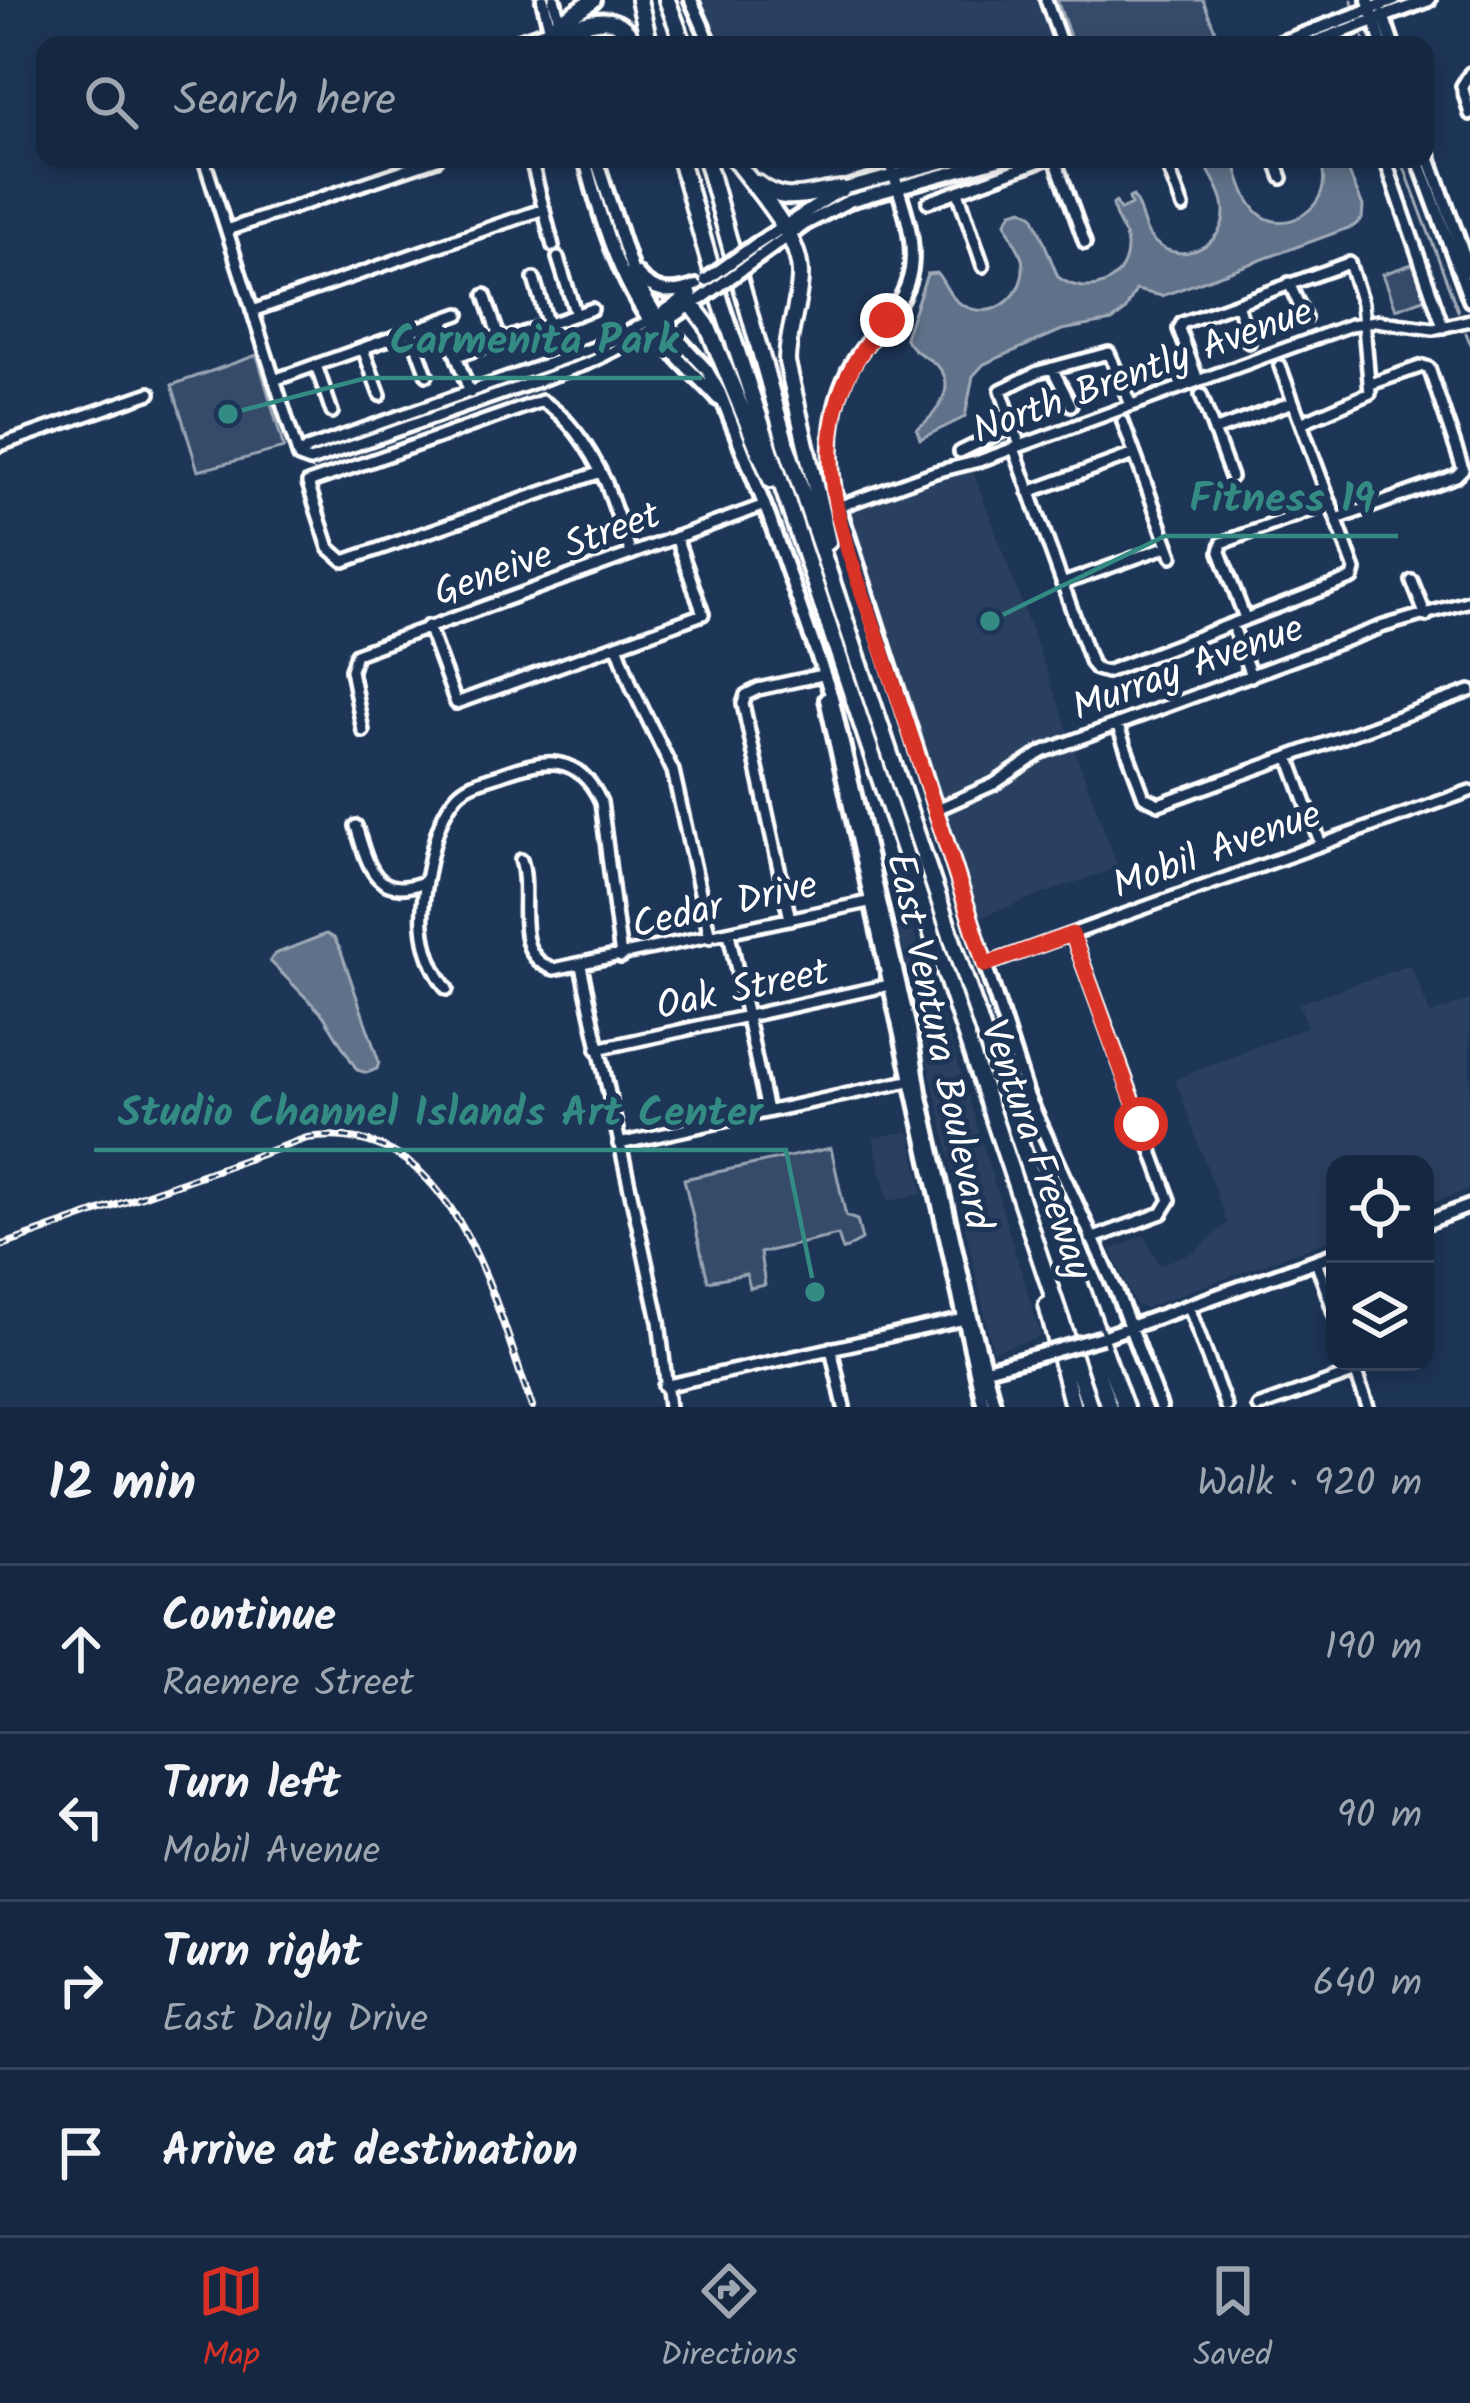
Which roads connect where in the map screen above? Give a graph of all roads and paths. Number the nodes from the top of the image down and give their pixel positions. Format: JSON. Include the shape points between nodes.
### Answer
{"nodes":[{"id":1,"x":543,"y":0,"type":"edge"},
{"id":2,"x":554,"y":0,"type":"edge"},
{"id":3,"x":593,"y":0,"type":"edge"},
{"id":4,"x":639,"y":0,"type":"edge"},
{"id":5,"x":666,"y":0,"type":"edge"},
{"id":6,"x":692,"y":0,"type":"edge"},
{"id":7,"x":1046,"y":0,"type":"edge"},
{"id":8,"x":1395,"y":0,"type":"edge"},
{"id":9,"x":1429,"y":0,"type":"edge"},
{"id":10,"x":1376,"y":9,"type":"edge"},
{"id":11,"x":558,"y":34,"type":"edge"},
{"id":12,"x":630,"y":36,"type":"edge"},
{"id":13,"x":648,"y":36,"type":"edge"},
{"id":14,"x":677,"y":36,"type":"edge"},
{"id":15,"x":707,"y":36,"type":"edge"},
{"id":16,"x":1060,"y":36,"type":"edge"},
{"id":17,"x":1300,"y":36,"type":"edge"},
{"id":18,"x":1324,"y":36,"type":"edge"},
{"id":19,"x":1470,"y":74,"type":"edge"},
{"id":20,"x":1470,"y":114,"type":"edge"},
{"id":21,"x":207,"y":168,"type":"edge"},
{"id":22,"x":410,"y":168,"type":"edge"},
{"id":23,"x":533,"y":168,"type":"edge"},
{"id":24,"x":588,"y":168,"type":"edge"},
{"id":25,"x":599,"y":168,"type":"edge"},
{"id":26,"x":681,"y":168,"type":"edge"},
{"id":27,"x":708,"y":168,"type":"edge"},
{"id":28,"x":741,"y":168,"type":"edge"},
{"id":29,"x":892,"y":168,"type":"edge"},
{"id":30,"x":931,"y":168,"type":"edge"},
{"id":31,"x":958,"y":168,"type":"edge"},
{"id":32,"x":1022,"y":168,"type":"edge"},
{"id":33,"x":1054,"y":168,"type":"edge"},
{"id":34,"x":1169,"y":168,"type":"edge"},
{"id":35,"x":1279,"y":168,"type":"edge"},
{"id":36,"x":1388,"y":168,"type":"edge"},
{"id":37,"x":1421,"y":168,"type":"edge"},
{"id":38,"x":1433,"y":168,"type":"edge"},
{"id":39,"x":745,"y":173,"type":"junction"},
{"id":40,"x":1282,"y":178,"type":"dead end"},
{"id":41,"x":896,"y":181,"type":"junction"},
{"id":42,"x":842,"y":189,"type":"junction"},
{"id":43,"x":958,"y":192,"type":"junction"},
{"id":44,"x":928,"y":202,"type":"dead end"},
{"id":45,"x":1183,"y":207,"type":"dead end"},
{"id":46,"x":544,"y":209,"type":"junction"},
{"id":47,"x":227,"y":230,"type":"junction"},
{"id":48,"x":786,"y":230,"type":"junction"},
{"id":49,"x":1085,"y":243,"type":"dead end"},
{"id":50,"x":553,"y":246,"type":"dead end"},
{"id":51,"x":622,"y":248,"type":"junction"},
{"id":52,"x":558,"y":258,"type":"dead end"},
{"id":53,"x":983,"y":266,"type":"dead end"},
{"id":54,"x":1470,"y":272,"type":"edge"},
{"id":55,"x":533,"y":279,"type":"dead end"},
{"id":56,"x":1289,"y":283,"type":"junction"},
{"id":57,"x":485,"y":296,"type":"dead end"},
{"id":58,"x":697,"y":297,"type":"junction"},
{"id":59,"x":1470,"y":300,"type":"edge"},
{"id":60,"x":1237,"y":303,"type":"junction"},
{"id":61,"x":592,"y":309,"type":"dead end"},
{"id":62,"x":252,"y":310,"type":"junction"},
{"id":63,"x":459,"y":314,"type":"dead end"},
{"id":64,"x":576,"y":315,"type":"junction"},
{"id":65,"x":1305,"y":318,"type":"dead end"},
{"id":66,"x":443,"y":320,"type":"junction"},
{"id":67,"x":1470,"y":320,"type":"edge"},
{"id":68,"x":1365,"y":322,"type":"junction"},
{"id":69,"x":657,"y":323,"type":"junction"},
{"id":70,"x":548,"y":325,"type":"junction"},
{"id":71,"x":1443,"y":327,"type":"junction"},
{"id":72,"x":411,"y":332,"type":"junction"},
{"id":73,"x":500,"y":340,"type":"junction"},
{"id":74,"x":1249,"y":342,"type":"dead end"},
{"id":75,"x":363,"y":349,"type":"junction"},
{"id":76,"x":457,"y":356,"type":"junction"},
{"id":77,"x":316,"y":365,"type":"junction"},
{"id":78,"x":1280,"y":367,"type":"dead end"},
{"id":79,"x":1052,"y":368,"type":"junction"},
{"id":80,"x":427,"y":375,"type":"dead end"},
{"id":81,"x":274,"y":380,"type":"junction"},
{"id":82,"x":1198,"y":380,"type":"junction"},
{"id":83,"x":1371,"y":385,"type":"junction"},
{"id":84,"x":470,"y":391,"type":"junction"},
{"id":85,"x":149,"y":393,"type":"dead end"},
{"id":86,"x":1201,"y":394,"type":"dead end"},
{"id":87,"x":380,"y":395,"type":"dead end"},
{"id":88,"x":1293,"y":402,"type":"junction"},
{"id":89,"x":474,"y":403,"type":"junction"},
{"id":90,"x":1071,"y":405,"type":"dead end"},
{"id":91,"x":1131,"y":405,"type":"junction"},
{"id":92,"x":332,"y":412,"type":"dead end"},
{"id":93,"x":1123,"y":422,"type":"dead end"},
{"id":94,"x":1301,"y":423,"type":"junction"},
{"id":95,"x":1016,"y":425,"type":"junction"},
{"id":96,"x":1214,"y":431,"type":"junction"},
{"id":97,"x":0,"y":446,"type":"edge"},
{"id":98,"x":1017,"y":447,"type":"junction"},
{"id":99,"x":960,"y":452,"type":"dead end"},
{"id":100,"x":1135,"y":454,"type":"junction"},
{"id":101,"x":299,"y":457,"type":"junction"},
{"id":102,"x":601,"y":472,"type":"junction"},
{"id":103,"x":1231,"y":477,"type":"dead end"},
{"id":104,"x":1029,"y":492,"type":"junction"},
{"id":105,"x":1330,"y":503,"type":"junction"},
{"id":106,"x":765,"y":505,"type":"junction"},
{"id":107,"x":838,"y":507,"type":"junction"},
{"id":108,"x":1337,"y":519,"type":"junction"},
{"id":109,"x":676,"y":537,"type":"junction"},
{"id":110,"x":799,"y":538,"type":"junction"},
{"id":111,"x":631,"y":554,"type":"junction"},
{"id":112,"x":1412,"y":581,"type":"dead end"},
{"id":113,"x":1062,"y":584,"type":"junction"},
{"id":114,"x":838,"y":594,"type":"junction"},
{"id":115,"x":1470,"y":601,"type":"edge"},
{"id":116,"x":1426,"y":616,"type":"junction"},
{"id":117,"x":1245,"y":618,"type":"junction"},
{"id":118,"x":428,"y":626,"type":"junction"},
{"id":119,"x":1230,"y":628,"type":"junction"},
{"id":120,"x":617,"y":645,"type":"junction"},
{"id":121,"x":822,"y":675,"type":"junction"},
{"id":122,"x":1251,"y":676,"type":"junction"},
{"id":123,"x":1470,"y":692,"type":"edge"},
{"id":124,"x":1117,"y":724,"type":"junction"},
{"id":125,"x":363,"y":731,"type":"dead end"},
{"id":126,"x":1289,"y":757,"type":"junction"},
{"id":127,"x":1470,"y":791,"type":"edge"},
{"id":128,"x":935,"y":810,"type":"junction"},
{"id":129,"x":356,"y":826,"type":"dead end"},
{"id":130,"x":1320,"y":842,"type":"junction"},
{"id":131,"x":521,"y":860,"type":"dead end"},
{"id":132,"x":424,"y":881,"type":"junction"},
{"id":133,"x":876,"y":900,"type":"junction"},
{"id":134,"x":790,"y":919,"type":"junction"},
{"id":135,"x":729,"y":933,"type":"junction"},
{"id":136,"x":1072,"y":934,"type":"junction"},
{"id":137,"x":710,"y":937,"type":"junction"},
{"id":138,"x":621,"y":957,"type":"junction"},
{"id":139,"x":985,"y":965,"type":"junction"},
{"id":140,"x":581,"y":966,"type":"junction"},
{"id":141,"x":895,"y":984,"type":"junction"},
{"id":142,"x":447,"y":989,"type":"dead end"},
{"id":143,"x":747,"y":1016,"type":"junction"},
{"id":144,"x":597,"y":1049,"type":"junction"},
{"id":145,"x":914,"y":1080,"type":"junction"},
{"id":146,"x":767,"y":1111,"type":"junction"},
{"id":147,"x":619,"y":1144,"type":"junction"},
{"id":148,"x":1042,"y":1200,"type":"junction"},
{"id":149,"x":1470,"y":1206,"type":"edge"},
{"id":150,"x":1434,"y":1220,"type":"edge"},
{"id":151,"x":1033,"y":1235,"type":"junction"},
{"id":152,"x":1091,"y":1239,"type":"junction"},
{"id":153,"x":1326,"y":1257,"type":"edge"},
{"id":154,"x":1316,"y":1261,"type":"junction"},
{"id":155,"x":1326,"y":1289,"type":"edge"},
{"id":156,"x":1189,"y":1307,"type":"junction"},
{"id":157,"x":967,"y":1318,"type":"junction"},
{"id":158,"x":1132,"y":1328,"type":"junction"},
{"id":159,"x":831,"y":1348,"type":"junction"},
{"id":160,"x":981,"y":1370,"type":"junction"},
{"id":161,"x":1344,"y":1371,"type":"edge"},
{"id":162,"x":1355,"y":1371,"type":"edge"},
{"id":163,"x":664,"y":1385,"type":"junction"},
{"id":164,"x":669,"y":1407,"type":"edge"},
{"id":165,"x":844,"y":1407,"type":"edge"},
{"id":166,"x":984,"y":1407,"type":"edge"},
{"id":167,"x":995,"y":1407,"type":"edge"},
{"id":168,"x":1073,"y":1407,"type":"edge"},
{"id":169,"x":1090,"y":1407,"type":"edge"},
{"id":170,"x":1109,"y":1407,"type":"edge"},
{"id":171,"x":1125,"y":1407,"type":"edge"},
{"id":172,"x":1160,"y":1407,"type":"edge"},
{"id":173,"x":1226,"y":1407,"type":"edge"},
{"id":174,"x":1258,"y":1407,"type":"edge"},
{"id":175,"x":1368,"y":1407,"type":"edge"}],
"edges":[{"from":1,"to":11,"type":"main road"},
{"from":2,"to":11,"type":"main road"},
{"from":3,"to":11,"type":"highway"},
{"from":4,"to":13,"type":"highway"},
{"from":5,"to":14,"type":"highway"},
{"from":6,"to":15,"type":"main road"},
{"from":7,"to":16,"type":"street"},
{"from":8,"to":10,"type":"main road"},
{"from":9,"to":10,"type":"main road"},
{"from":10,"to":17,"type":"main road"},
{"from":10,"to":18,"type":"main road"},
{"from":11,"to":12,"type":"highway","via":[[602,19]]},
{"from":19,"to":20,"type":"street","via":[[1462,86]]},
{"from":21,"to":47,"type":"street"},
{"from":22,"to":47,"type":"street"},
{"from":23,"to":46,"type":"street"},
{"from":24,"to":69,"type":"main road","name":"East Ventura Boulevard","via":[[616,260]]},
{"from":25,"to":51,"type":"main road","name":"East Ventura Boulevard"},
{"from":26,"to":110,"type":"highway","name":"Ventura Freeway"},
{"from":27,"to":114,"type":"highway","name":"Ventura Freeway","via":[[766,379]]},
{"from":28,"to":39,"type":"highway"},
{"from":29,"to":41,"type":"main road"},
{"from":30,"to":41,"type":"main road"},
{"from":31,"to":41,"type":"main road"},
{"from":32,"to":43,"type":"street"},
{"from":33,"to":49,"type":"street"},
{"from":34,"to":45,"type":"street"},
{"from":35,"to":40,"type":"street"},
{"from":36,"to":71,"type":"street"},
{"from":37,"to":59,"type":"main road"},
{"from":38,"to":54,"type":"main road"},
{"from":39,"to":42,"type":"highway","via":[[782,198]]},
{"from":39,"to":48,"type":"highway"},
{"from":41,"to":42,"type":"main road"},
{"from":41,"to":48,"type":"main road"},
{"from":41,"to":107,"type":"main road","via":[[911,239],[910,272],[901,300],[841,390],[831,451]]},
{"from":42,"to":48,"type":"main road"},
{"from":43,"to":44,"type":"street"},
{"from":43,"to":53,"type":"street"},
{"from":46,"to":50,"type":"street"},
{"from":46,"to":62,"type":"street"},
{"from":47,"to":62,"type":"street"},
{"from":48,"to":58,"type":"main road","bridge":true},
{"from":48,"to":114,"type":"highway","via":[[800,280],[787,338],[789,379]]},
{"from":51,"to":58,"type":"main road","via":[[655,289]]},
{"from":51,"to":69,"type":"main road","name":"East Ventura Boulevard"},
{"from":52,"to":64,"type":"street"},
{"from":55,"to":70,"type":"street"},
{"from":56,"to":60,"type":"street"},
{"from":56,"to":65,"type":"street"},
{"from":56,"to":68,"type":"street","via":[[1348,262]]},
{"from":57,"to":73,"type":"street"},
{"from":58,"to":69,"type":"main road"},
{"from":58,"to":69,"type":"main road"},
{"from":58,"to":110,"type":"highway"},
{"from":60,"to":74,"type":"street"},
{"from":60,"to":82,"type":"street","via":[[1179,326]]},
{"from":61,"to":64,"type":"street"},
{"from":62,"to":81,"type":"street"},
{"from":63,"to":66,"type":"street"},
{"from":64,"to":70,"type":"street"},
{"from":66,"to":72,"type":"street"},
{"from":66,"to":76,"type":"street"},
{"from":67,"to":71,"type":"street","name":"North Brently Avenue"},
{"from":68,"to":71,"type":"street","name":"North Brently Avenue"},
{"from":68,"to":82,"type":"street","name":"North Brently Avenue"},
{"from":68,"to":83,"type":"street"},
{"from":69,"to":84,"type":"street"},
{"from":69,"to":89,"type":"street","via":[[589,363]]},
{"from":69,"to":106,"type":"main road","name":"East Ventura Boulevard","via":[[721,401]]},
{"from":70,"to":73,"type":"street"},
{"from":72,"to":75,"type":"street"},
{"from":72,"to":80,"type":"street"},
{"from":73,"to":76,"type":"street"},
{"from":75,"to":77,"type":"street"},
{"from":75,"to":87,"type":"street"},
{"from":76,"to":84,"type":"street"},
{"from":77,"to":81,"type":"street"},
{"from":77,"to":92,"type":"street"},
{"from":78,"to":88,"type":"street"},
{"from":79,"to":90,"type":"street"},
{"from":79,"to":91,"type":"street","via":[[1109,352]]},
{"from":79,"to":95,"type":"street","via":[[1000,390]]},
{"from":81,"to":101,"type":"street"},
{"from":82,"to":91,"type":"street","name":"North Brently Avenue"},
{"from":83,"to":94,"type":"street","via":[[1364,399]]},
{"from":83,"to":108,"type":"street","via":[[1429,368],[1462,471]]},
{"from":84,"to":89,"type":"street"},
{"from":84,"to":101,"type":"street"},
{"from":85,"to":97,"type":"street"},
{"from":86,"to":96,"type":"street"},
{"from":88,"to":94,"type":"street"},
{"from":88,"to":96,"type":"street"},
{"from":89,"to":101,"type":"street","via":[[310,461]]},
{"from":91,"to":98,"type":"street","name":"North Brently Avenue"},
{"from":93,"to":100,"type":"street"},
{"from":94,"to":105,"type":"street"},
{"from":95,"to":98,"type":"street"},
{"from":95,"to":99,"type":"street"},
{"from":96,"to":103,"type":"street"},
{"from":98,"to":104,"type":"street"},
{"from":98,"to":107,"type":"street","name":"North Brently Avenue"},
{"from":100,"to":104,"type":"street"},
{"from":100,"to":113,"type":"street","via":[[1170,551]]},
{"from":102,"to":102,"type":"street","via":[[344,562],[329,548],[308,483],[542,401]]},
{"from":102,"to":111,"type":"street"},
{"from":104,"to":113,"type":"street"},
{"from":105,"to":108,"type":"street"},
{"from":105,"to":117,"type":"street","via":[[1222,543]]},
{"from":106,"to":109,"type":"street","name":"Geneive Street"},
{"from":106,"to":121,"type":"main road","name":"East Ventura Boulevard"},
{"from":107,"to":128,"type":"main road"},
{"from":108,"to":117,"type":"street","via":[[1355,569],[1347,583]]},
{"from":109,"to":111,"type":"street","name":"Geneive Street"},
{"from":109,"to":120,"type":"street","via":[[703,614]]},
{"from":110,"to":151,"type":"highway","name":"Ventura Freeway"},
{"from":111,"to":118,"type":"street","name":"Geneive Street"},
{"from":112,"to":116,"type":"street"},
{"from":113,"to":119,"type":"street","via":[[1099,671]]},
{"from":114,"to":148,"type":"highway","name":"Ventura Freeway"},
{"from":115,"to":116,"type":"street","name":"Murray Avenue"},
{"from":116,"to":122,"type":"street","name":"Murray Avenue"},
{"from":117,"to":119,"type":"street"},
{"from":118,"to":120,"type":"street","via":[[455,703]]},
{"from":118,"to":125,"type":"street","name":"Geneive Street","via":[[352,660]]},
{"from":119,"to":122,"type":"street"},
{"from":120,"to":137,"type":"street","via":[[673,771]]},
{"from":121,"to":133,"type":"main road","name":"East Ventura Boulevard"},
{"from":121,"to":134,"type":"street","via":[[758,688],[743,704]]},
{"from":122,"to":124,"type":"street","name":"Murray Avenue"},
{"from":123,"to":126,"type":"street"},
{"from":124,"to":126,"type":"street","via":[[1152,803]]},
{"from":124,"to":128,"type":"street","name":"Murray Avenue","via":[[1042,752]]},
{"from":126,"to":130,"type":"street"},
{"from":127,"to":130,"type":"street","name":"Mobil Avenue"},
{"from":128,"to":139,"type":"main road"},
{"from":129,"to":132,"type":"street","via":[[385,884],[398,890]]},
{"from":130,"to":136,"type":"street","name":"Mobil Avenue"},
{"from":131,"to":140,"type":"street","via":[[532,956],[554,969]]},
{"from":132,"to":138,"type":"street","via":[[439,825],[460,792],[530,763],[566,766],[602,802]]},
{"from":132,"to":142,"type":"street","via":[[424,942]]},
{"from":133,"to":134,"type":"street","name":"Cedar Drive"},
{"from":133,"to":141,"type":"main road","name":"East Ventura Boulevard"},
{"from":134,"to":135,"type":"street","name":"Cedar Drive"},
{"from":135,"to":137,"type":"street","name":"Cedar Drive"},
{"from":135,"to":143,"type":"street"},
{"from":136,"to":139,"type":"street","name":"Mobil Avenue"},
{"from":136,"to":152,"type":"street","via":[[1170,1203]]},
{"from":137,"to":138,"type":"street","name":"Cedar Drive"},
{"from":138,"to":140,"type":"street","name":"Cedar Drive"},
{"from":139,"to":152,"type":"main road","via":[[1035,1116]]},
{"from":140,"to":144,"type":"street"},
{"from":141,"to":143,"type":"street","name":"Oak Street"},
{"from":141,"to":145,"type":"main road","name":"East Ventura Boulevard"},
{"from":143,"to":144,"type":"street","name":"Oak Street"},
{"from":143,"to":146,"type":"street"},
{"from":144,"to":147,"type":"street"},
{"from":145,"to":146,"type":"street"},
{"from":145,"to":157,"type":"main road","name":"East Ventura Boulevard"},
{"from":146,"to":147,"type":"street"},
{"from":147,"to":163,"type":"street","via":[[659,1322]]},
{"from":148,"to":170,"type":"highway","name":"Ventura Freeway"},
{"from":148,"to":171,"type":"highway"},
{"from":149,"to":150,"type":"main road"},
{"from":151,"to":168,"type":"highway"},
{"from":151,"to":169,"type":"highway","name":"Ventura Freeway"},
{"from":152,"to":158,"type":"main road"},
{"from":153,"to":154,"type":"main road"},
{"from":154,"to":155,"type":"street"},
{"from":154,"to":156,"type":"main road"},
{"from":156,"to":158,"type":"main road"},
{"from":156,"to":173,"type":"street"},
{"from":157,"to":159,"type":"street"},
{"from":157,"to":160,"type":"main road","name":"East Ventura Boulevard"},
{"from":158,"to":160,"type":"main road","bridge":true},
{"from":158,"to":172,"type":"main road"},
{"from":159,"to":163,"type":"street"},
{"from":159,"to":165,"type":"street"},
{"from":160,"to":166,"type":"main road","name":"East Ventura Boulevard"},
{"from":160,"to":167,"type":"main road","name":"East Ventura Boulevard"},
{"from":161,"to":174,"type":"street"},
{"from":162,"to":175,"type":"street"},
{"from":163,"to":164,"type":"street"}]}
